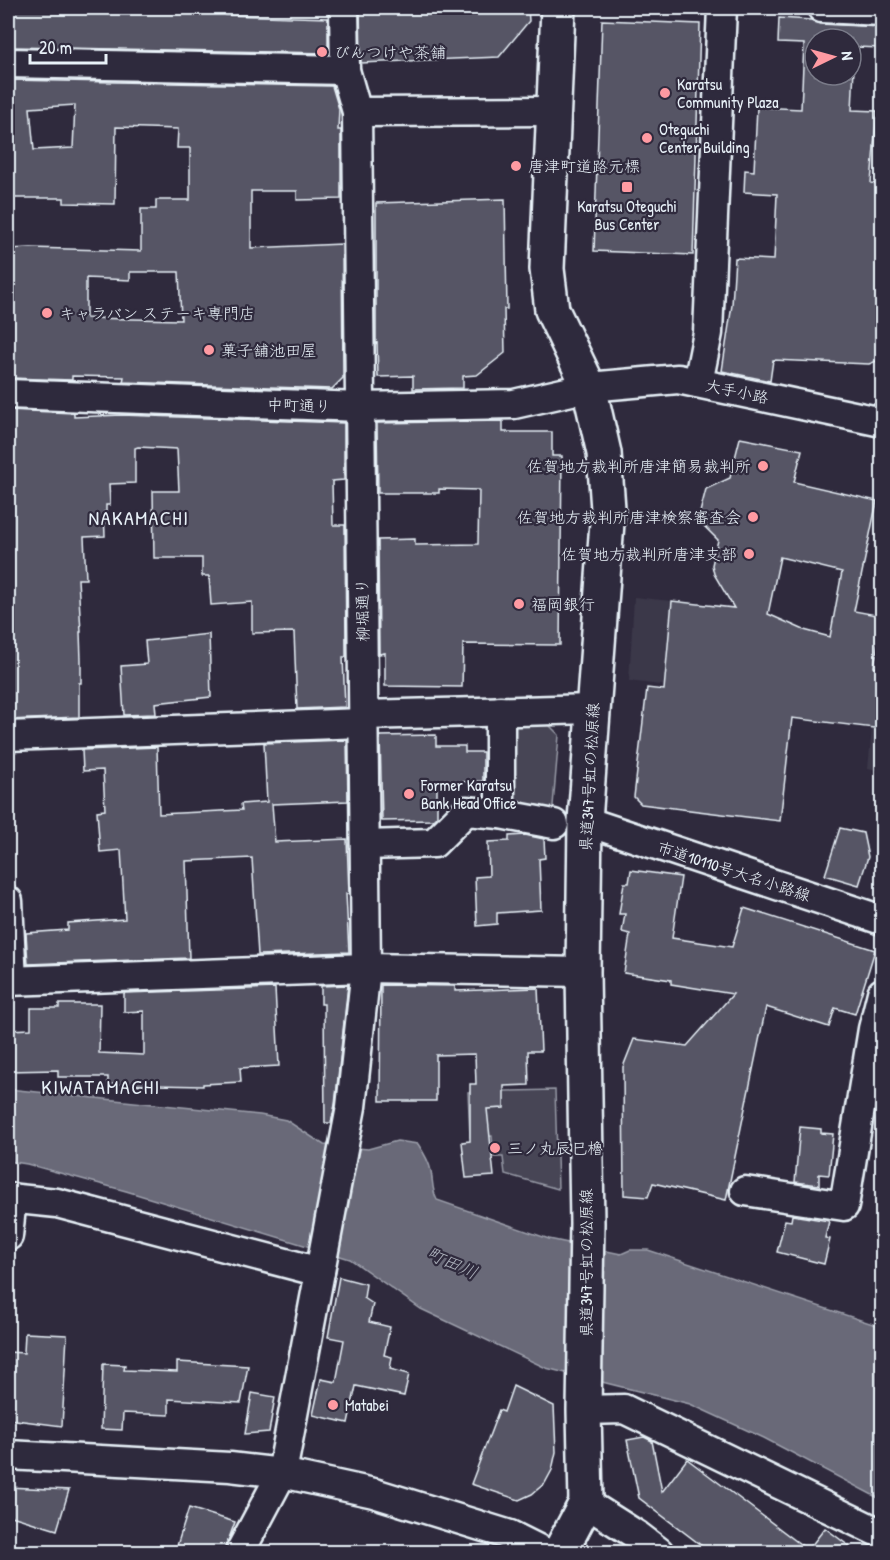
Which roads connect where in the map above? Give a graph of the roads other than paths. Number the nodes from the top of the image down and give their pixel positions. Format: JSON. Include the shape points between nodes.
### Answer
{"nodes":[{"id":1,"x":344,"y":8,"type":"edge"},
{"id":2,"x":558,"y":8,"type":"edge"},
{"id":3,"x":722,"y":8,"type":"edge"},
{"id":4,"x":822,"y":8,"type":"edge"},
{"id":5,"x":882,"y":11,"type":"edge"},
{"id":6,"x":8,"y":63,"type":"edge"},
{"id":7,"x":345,"y":69,"type":"junction"},
{"id":8,"x":553,"y":111,"type":"junction"},
{"id":9,"x":357,"y":112,"type":"junction"},
{"id":10,"x":698,"y":383,"type":"junction"},
{"id":11,"x":589,"y":387,"type":"junction"},
{"id":12,"x":8,"y":394,"type":"edge"},
{"id":13,"x":360,"y":406,"type":"junction"},
{"id":14,"x":882,"y":422,"type":"edge"},
{"id":15,"x":592,"y":709,"type":"junction"},
{"id":16,"x":500,"y":711,"type":"junction"},
{"id":17,"x":363,"y":719,"type":"junction"},
{"id":18,"x":8,"y":736,"type":"edge"},
{"id":19,"x":500,"y":814,"type":"junction"},
{"id":20,"x":569,"y":823,"type":"junction"},
{"id":21,"x":365,"y":845,"type":"junction"},
{"id":22,"x":8,"y":901,"type":"edge"},
{"id":23,"x":882,"y":920,"type":"edge"},
{"id":24,"x":366,"y":968,"type":"junction"},
{"id":25,"x":583,"y":972,"type":"junction"},
{"id":26,"x":10,"y":981,"type":"edge"},
{"id":27,"x":882,"y":993,"type":"edge"},
{"id":28,"x":745,"y":1191,"type":"dead end"},
{"id":29,"x":10,"y":1198,"type":"edge"},
{"id":30,"x":8,"y":1236,"type":"edge"},
{"id":31,"x":320,"y":1272,"type":"junction"},
{"id":32,"x":584,"y":1401,"type":"junction"},
{"id":33,"x":8,"y":1455,"type":"edge"},
{"id":34,"x":282,"y":1473,"type":"junction"},
{"id":35,"x":586,"y":1503,"type":"junction"},
{"id":36,"x":882,"y":1534,"type":"edge"},
{"id":37,"x":240,"y":1552,"type":"edge"},
{"id":38,"x":544,"y":1552,"type":"edge"},
{"id":39,"x":560,"y":1552,"type":"edge"},
{"id":40,"x":659,"y":1552,"type":"edge"}],
"edges":[{"from":1,"to":7,"type":"street","name":"柳堀通り"},
{"from":2,"to":8,"type":"main road","name":"県道347号虹の松原線"},
{"from":3,"to":10,"type":"street","via":[[708,333]]},
{"from":4,"to":5,"type":"street"},
{"from":6,"to":7,"type":"street"},
{"from":7,"to":9,"type":"street","name":"柳堀通り"},
{"from":8,"to":9,"type":"street"},
{"from":8,"to":11,"type":"main road","name":"県道347号虹の松原線","via":[[547,269],[552,310]]},
{"from":9,"to":13,"type":"street","name":"柳堀通り"},
{"from":10,"to":11,"type":"street","name":"大手小路","via":[[678,379]]},
{"from":10,"to":14,"type":"street","name":"大手小路"},
{"from":11,"to":13,"type":"street","name":"中町通り","via":[[514,404]]},
{"from":11,"to":15,"type":"main road","name":"県道347号虹の松原線","via":[[604,453],[608,509]]},
{"from":12,"to":13,"type":"street","name":"中町通り"},
{"from":13,"to":17,"type":"street","name":"柳堀通り"},
{"from":15,"to":16,"type":"street"},
{"from":15,"to":20,"type":"main road","name":"県道347号虹の松原線"},
{"from":16,"to":17,"type":"street"},
{"from":16,"to":19,"type":"street"},
{"from":17,"to":18,"type":"street"},
{"from":17,"to":21,"type":"street","name":"柳堀通り"},
{"from":19,"to":20,"type":"street","name":"市道10110号大名小路線"},
{"from":19,"to":21,"type":"street","name":"市道10110号大名小路線","via":[[466,810],[434,843]]},
{"from":20,"to":23,"type":"street","name":"市道10110号大名小路線"},
{"from":20,"to":25,"type":"main road","name":"県道347号虹の松原線"},
{"from":21,"to":24,"type":"street","name":"柳堀通り"},
{"from":22,"to":26,"type":"street"},
{"from":24,"to":25,"type":"street"},
{"from":24,"to":26,"type":"street"},
{"from":24,"to":31,"type":"street","name":"柳堀通り","via":[[351,1107]]},
{"from":25,"to":32,"type":"main road","name":"県道347号虹の松原線","via":[[587,1223]]},
{"from":27,"to":28,"type":"street","via":[[844,1206]]},
{"from":29,"to":30,"type":"street"},
{"from":29,"to":31,"type":"street","via":[[57,1203]]},
{"from":31,"to":34,"type":"street","name":"柳堀通り"},
{"from":32,"to":35,"type":"main road","name":"県道347号虹の松原線"},
{"from":32,"to":36,"type":"street","via":[[624,1409]]},
{"from":33,"to":34,"type":"street"},
{"from":34,"to":37,"type":"street","name":"柳堀通り"},
{"from":34,"to":38,"type":"street","via":[[374,1493],[510,1535]]},
{"from":35,"to":39,"type":"main road","name":"県道347号虹の松原線"},
{"from":35,"to":40,"type":"street"}]}
